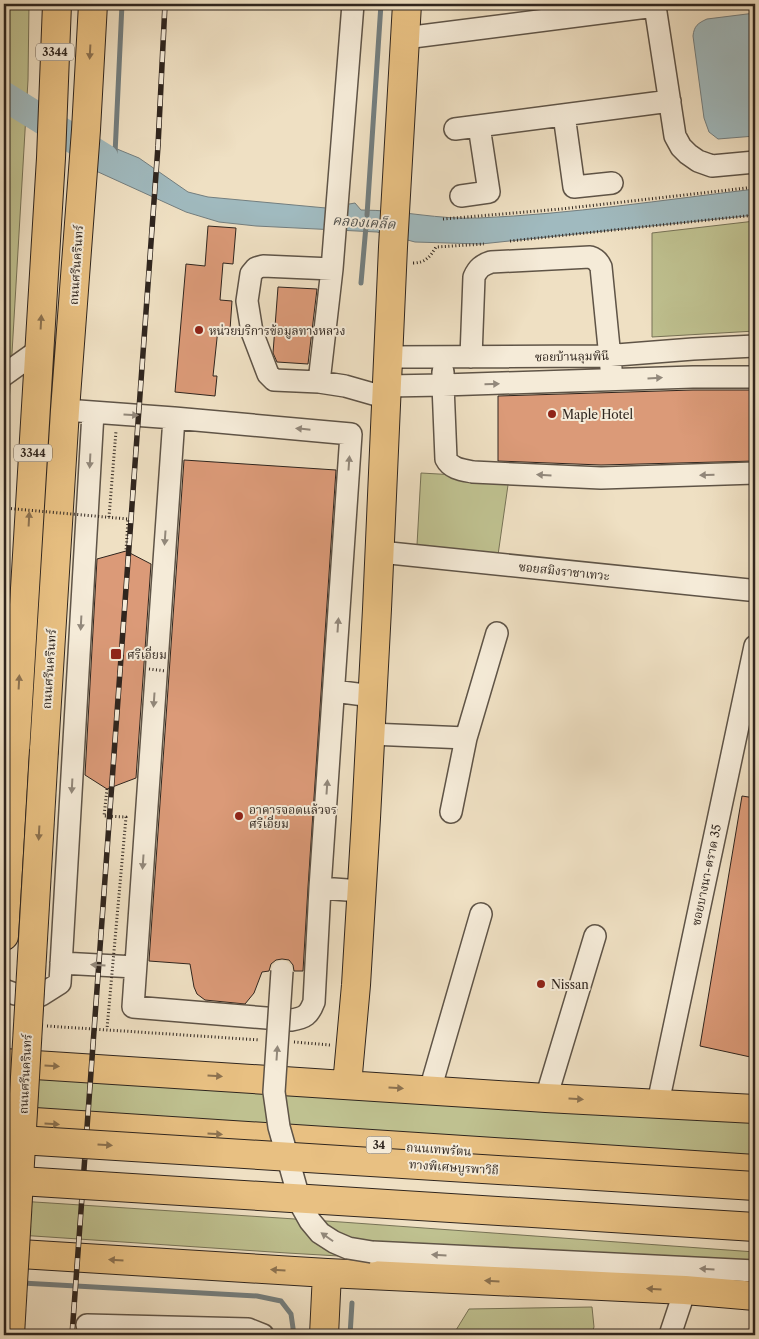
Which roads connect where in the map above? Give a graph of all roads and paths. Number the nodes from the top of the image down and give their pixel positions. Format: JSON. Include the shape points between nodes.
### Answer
{"nodes":[{"id":1,"x":56,"y":4,"type":"edge"},
{"id":2,"x":93,"y":4,"type":"edge"},
{"id":3,"x":353,"y":4,"type":"edge"},
{"id":4,"x":407,"y":4,"type":"edge"},
{"id":5,"x":656,"y":5,"type":"edge"},
{"id":6,"x":405,"y":38,"type":"junction"},
{"id":7,"x":670,"y":102,"type":"junction"},
{"id":8,"x":564,"y":115,"type":"junction"},
{"id":9,"x":479,"y":126,"type":"junction"},
{"id":10,"x":455,"y":130,"type":"dead end"},
{"id":11,"x":755,"y":162,"type":"edge"},
{"id":12,"x":612,"y":183,"type":"dead end"},
{"id":13,"x":461,"y":196,"type":"dead end"},
{"id":14,"x":755,"y":215,"type":"edge"},
{"id":15,"x":510,"y":241,"type":"dead end"},
{"id":16,"x":490,"y":243,"type":"dead end"},
{"id":17,"x":393,"y":255,"type":"junction"},
{"id":18,"x":332,"y":269,"type":"junction"},
{"id":19,"x":755,"y":346,"type":"edge"},
{"id":20,"x":693,"y":349,"type":"junction"},
{"id":21,"x":39,"y":350,"type":"junction"},
{"id":22,"x":609,"y":355,"type":"junction"},
{"id":23,"x":388,"y":357,"type":"junction"},
{"id":24,"x":442,"y":357,"type":"junction"},
{"id":25,"x":471,"y":357,"type":"junction"},
{"id":26,"x":4,"y":375,"type":"edge"},
{"id":27,"x":693,"y":377,"type":"junction"},
{"id":28,"x":755,"y":377,"type":"edge"},
{"id":29,"x":613,"y":380,"type":"junction"},
{"id":30,"x":319,"y":382,"type":"junction"},
{"id":31,"x":444,"y":385,"type":"junction"},
{"id":32,"x":387,"y":392,"type":"junction"},
{"id":33,"x":65,"y":410,"type":"junction"},
{"id":34,"x":93,"y":412,"type":"junction"},
{"id":35,"x":117,"y":414,"type":"junction"},
{"id":36,"x":174,"y":418,"type":"junction"},
{"id":37,"x":755,"y":473,"type":"edge"},
{"id":38,"x":4,"y":508,"type":"edge"},
{"id":39,"x":108,"y":518,"type":"junction"},
{"id":40,"x":126,"y":551,"type":"dead end"},
{"id":41,"x":380,"y":552,"type":"junction"},
{"id":42,"x":749,"y":590,"type":"dead end"},
{"id":43,"x":497,"y":633,"type":"dead end"},
{"id":44,"x":755,"y":646,"type":"edge"},
{"id":45,"x":149,"y":669,"type":"dead end"},
{"id":46,"x":166,"y":671,"type":"dead end"},
{"id":47,"x":334,"y":692,"type":"junction"},
{"id":48,"x":372,"y":696,"type":"junction"},
{"id":49,"x":370,"y":734,"type":"junction"},
{"id":50,"x":466,"y":738,"type":"junction"},
{"id":51,"x":107,"y":789,"type":"dead end"},
{"id":52,"x":451,"y":812,"type":"dead end"},
{"id":53,"x":320,"y":888,"type":"junction"},
{"id":54,"x":361,"y":891,"type":"junction"},
{"id":55,"x":481,"y":914,"type":"dead end"},
{"id":56,"x":4,"y":936,"type":"edge"},
{"id":57,"x":595,"y":936,"type":"dead end"},
{"id":58,"x":62,"y":963,"type":"junction"},
{"id":59,"x":135,"y":968,"type":"junction"},
{"id":60,"x":282,"y":971,"type":"dead end"},
{"id":61,"x":4,"y":990,"type":"edge"},
{"id":62,"x":44,"y":1026,"type":"dead end"},
{"id":63,"x":107,"y":1029,"type":"junction"},
{"id":64,"x":180,"y":1034,"type":"dead end"},
{"id":65,"x":4,"y":1063,"type":"edge"},
{"id":66,"x":347,"y":1085,"type":"junction"},
{"id":67,"x":430,"y":1090,"type":"junction"},
{"id":68,"x":546,"y":1098,"type":"junction"},
{"id":69,"x":658,"y":1103,"type":"junction"},
{"id":70,"x":755,"y":1109,"type":"edge"},
{"id":71,"x":4,"y":1120,"type":"edge"},
{"id":72,"x":4,"y":1139,"type":"edge"},
{"id":73,"x":4,"y":1165,"type":"edge"},
{"id":74,"x":755,"y":1169,"type":"edge"},
{"id":75,"x":4,"y":1180,"type":"edge"},
{"id":76,"x":755,"y":1186,"type":"edge"},
{"id":77,"x":4,"y":1192,"type":"edge"},
{"id":78,"x":755,"y":1211,"type":"edge"},
{"id":79,"x":755,"y":1227,"type":"edge"},
{"id":80,"x":755,"y":1236,"type":"edge"},
{"id":81,"x":4,"y":1253,"type":"edge"},
{"id":82,"x":327,"y":1272,"type":"junction"},
{"id":83,"x":755,"y":1272,"type":"edge"},
{"id":84,"x":685,"y":1290,"type":"junction"},
{"id":85,"x":755,"y":1296,"type":"edge"},
{"id":86,"x":88,"y":1325,"type":"dead end"},
{"id":87,"x":10,"y":1335,"type":"edge"},
{"id":88,"x":263,"y":1335,"type":"edge"},
{"id":89,"x":324,"y":1335,"type":"edge"},
{"id":90,"x":670,"y":1335,"type":"edge"}],
"edges":[{"from":21,"to":1,"type":"main road","number":"3344","one_way":true,"via":[[54,100]]},
{"from":2,"to":33,"type":"main road","name":"ถนนศรีนครินทร์","number":"3344","one_way":true},
{"from":3,"to":18,"type":"street"},
{"from":4,"to":6,"type":"main road"},
{"from":5,"to":6,"type":"street"},
{"from":5,"to":7,"type":"street"},
{"from":6,"to":17,"type":"main road"},
{"from":7,"to":8,"type":"street"},
{"from":7,"to":11,"type":"street","via":[[675,136],[688,154],[712,166]]},
{"from":8,"to":9,"type":"street"},
{"from":8,"to":12,"type":"street","via":[[574,187]]},
{"from":9,"to":10,"type":"street"},
{"from":9,"to":13,"type":"street","via":[[488,192]]},
{"from":14,"to":15,"type":"path"},
{"from":16,"to":17,"type":"path","via":[[436,247],[424,262],[416,263]]},
{"from":17,"to":23,"type":"main road"},
{"from":18,"to":30,"type":"street"},
{"from":18,"to":30,"type":"street","via":[[262,266],[251,274],[248,283],[252,332],[268,374],[274,380]]},
{"from":19,"to":20,"type":"street","name":"ซอยบ้านลุมพินี"},
{"from":20,"to":22,"type":"street","name":"ซอยบ้านลุมพินี"},
{"from":20,"to":27,"type":"street"},
{"from":21,"to":26,"type":"street"},
{"from":56,"to":21,"type":"main road","number":"3344","one_way":true},
{"from":22,"to":25,"type":"street","name":"ซอยบ้านลุมพินี"},
{"from":22,"to":25,"type":"street","via":[[600,263],[583,256],[482,265],[474,277]]},
{"from":22,"to":29,"type":"street"},
{"from":23,"to":24,"type":"street","name":"ซอยบ้านลุมพินี"},
{"from":23,"to":32,"type":"main road"},
{"from":24,"to":25,"type":"street","name":"ซอยบ้านลุมพินี"},
{"from":24,"to":31,"type":"street"},
{"from":27,"to":28,"type":"street"},
{"from":29,"to":27,"type":"street","one_way":true},
{"from":31,"to":29,"type":"street","one_way":true},
{"from":30,"to":32,"type":"street"},
{"from":31,"to":32,"type":"street"},
{"from":37,"to":31,"type":"street","one_way":true,"via":[[601,478],[462,470],[446,459]]},
{"from":32,"to":41,"type":"main road"},
{"from":33,"to":34,"type":"street"},
{"from":33,"to":87,"type":"main road","name":"ถนนศรีนครินทร์","number":"3344","one_way":true,"bridge":true},
{"from":34,"to":35,"type":"street"},
{"from":34,"to":58,"type":"street","one_way":true},
{"from":35,"to":36,"type":"street","one_way":true},
{"from":35,"to":39,"type":"path"},
{"from":47,"to":36,"type":"street","one_way":true,"via":[[351,434]]},
{"from":36,"to":59,"type":"street","one_way":true},
{"from":38,"to":39,"type":"path","bridge":true},
{"from":39,"to":40,"type":"path","bridge":true,"via":[[128,519]]},
{"from":41,"to":42,"type":"street","name":"ซอยสมิงราชาเทวะ"},
{"from":41,"to":48,"type":"main road"},
{"from":43,"to":50,"type":"street"},
{"from":44,"to":69,"type":"street","name":"ซอยบางนา-ตราด 35"},
{"from":45,"to":46,"type":"path","bridge":true},
{"from":47,"to":48,"type":"street"},
{"from":53,"to":47,"type":"street","one_way":true},
{"from":48,"to":49,"type":"main road"},
{"from":49,"to":50,"type":"street"},
{"from":49,"to":54,"type":"main road"},
{"from":50,"to":52,"type":"street"},
{"from":51,"to":63,"type":"path","bridge":true,"via":[[104,816],[126,817]]},
{"from":53,"to":54,"type":"street"},
{"from":53,"to":59,"type":"street","via":[[314,1002],[310,1012],[301,1018],[291,1020],[133,1007]]},
{"from":54,"to":66,"type":"main road"},
{"from":55,"to":67,"type":"street"},
{"from":57,"to":68,"type":"street"},
{"from":59,"to":58,"type":"street","one_way":true},
{"from":58,"to":61,"type":"street","via":[[60,983],[41,995]]},
{"from":83,"to":60,"type":"street","one_way":true,"bridge":true,"via":[[372,1252],[334,1242],[320,1233],[301,1205],[279,1127],[274,1092]]},
{"from":62,"to":63,"type":"path"},
{"from":63,"to":64,"type":"path"},
{"from":65,"to":66,"type":"main road","one_way":true},
{"from":66,"to":67,"type":"main road","one_way":true},
{"from":67,"to":68,"type":"main road"},
{"from":68,"to":69,"type":"main road","one_way":true},
{"from":69,"to":70,"type":"main road"},
{"from":71,"to":74,"type":"main road","name":"ถนนเทพรัตน","number":"34","one_way":true},
{"from":72,"to":76,"type":"main road","name":"ทางพิเศษบูรพาวิถี","one_way":true,"bridge":true},
{"from":73,"to":78,"type":"main road","name":"ทางพิเศษบูรพาวิถี","bridge":true},
{"from":75,"to":79,"type":"main road","bridge":true},
{"from":77,"to":80,"type":"main road"},
{"from":82,"to":81,"type":"main road","one_way":true},
{"from":84,"to":82,"type":"main road","one_way":true},
{"from":82,"to":89,"type":"main road"},
{"from":84,"to":85,"type":"main road"},
{"from":84,"to":90,"type":"street"},
{"from":86,"to":88,"type":"street","via":[[248,1329]]}]}
